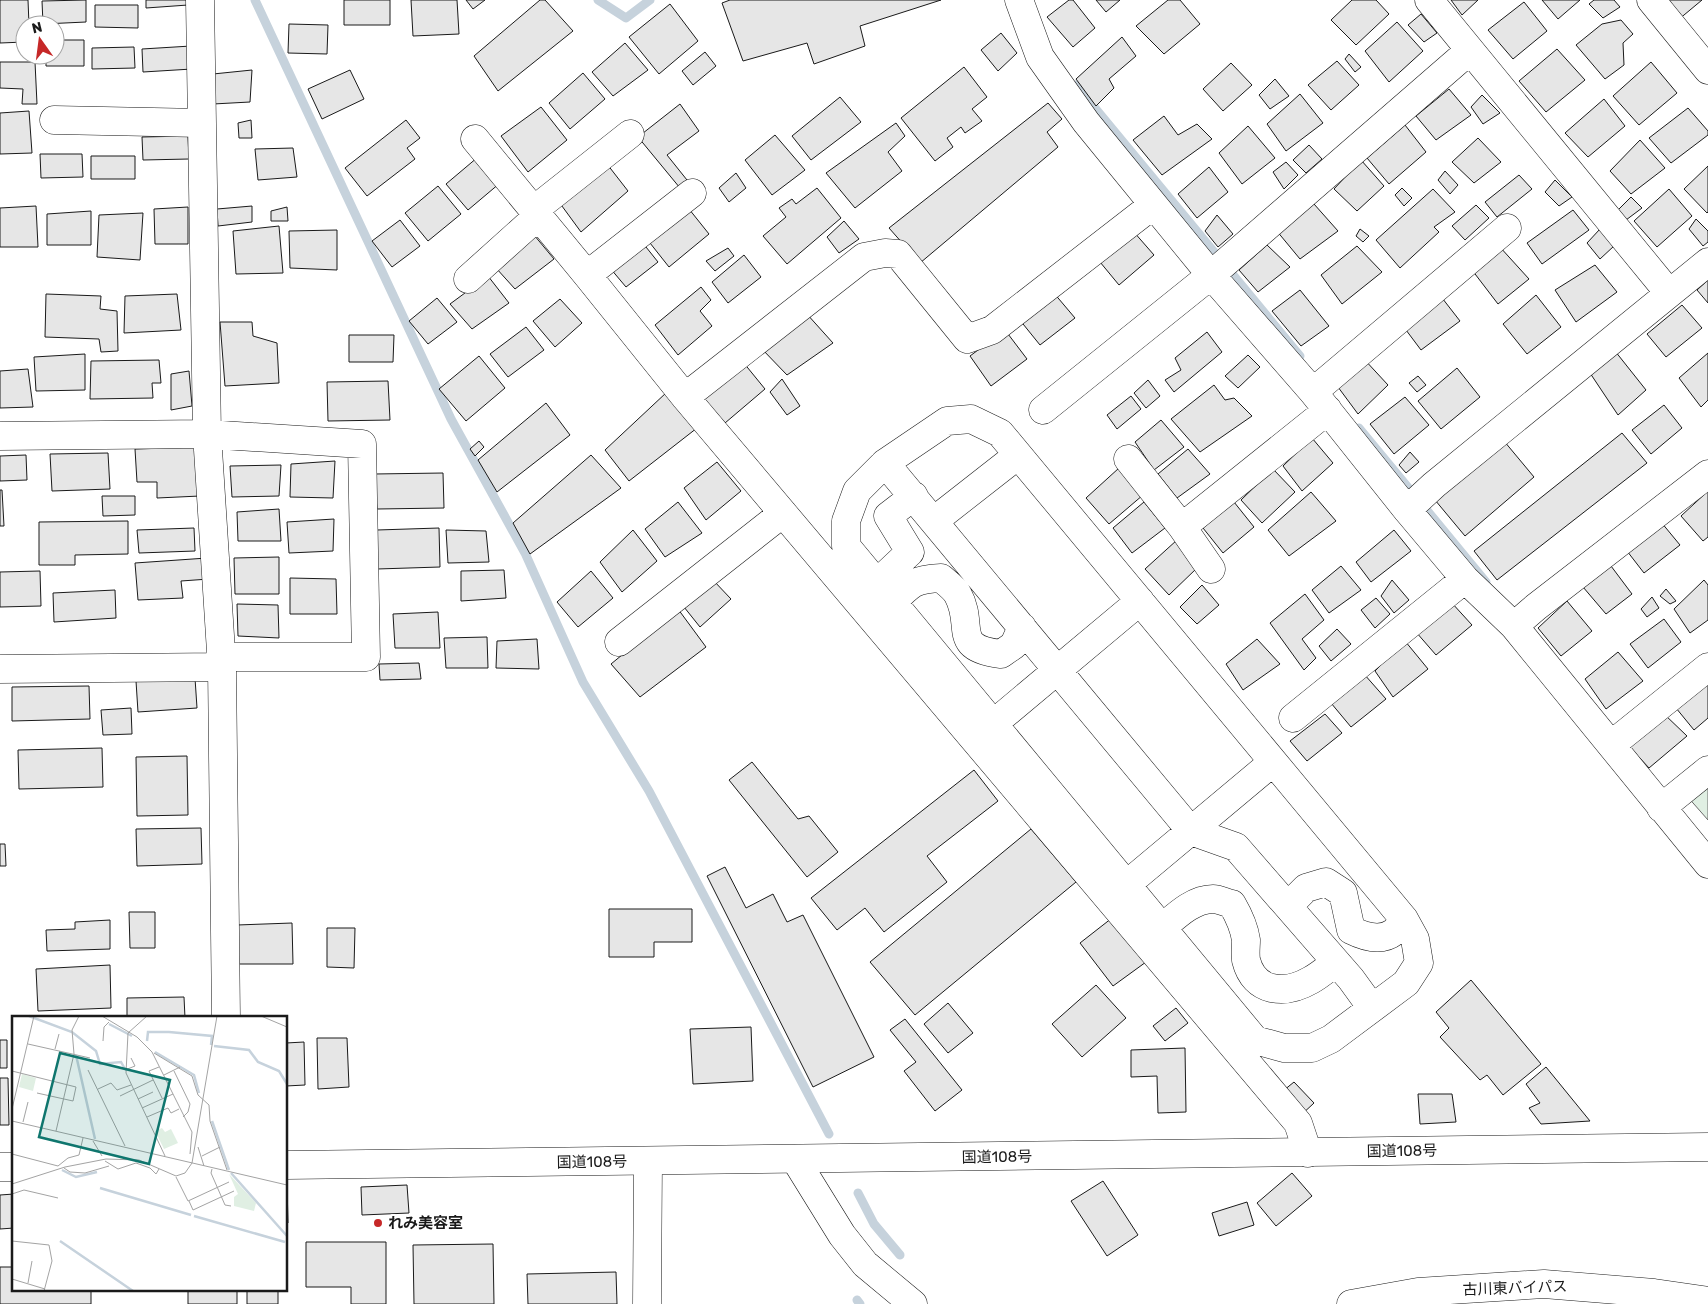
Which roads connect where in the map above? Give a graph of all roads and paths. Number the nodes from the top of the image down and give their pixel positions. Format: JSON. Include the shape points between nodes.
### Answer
{"nodes":[{"id":1,"x":200,"y":0,"type":"edge"},
{"id":2,"x":1428,"y":0,"type":"edge"},
{"id":3,"x":1651,"y":0,"type":"edge"},
{"id":4,"x":1022,"y":2,"type":"edge"},
{"id":5,"x":1469,"y":51,"type":"junction"},
{"id":6,"x":1708,"y":70,"type":"edge"},
{"id":7,"x":54,"y":120,"type":"dead end"},
{"id":8,"x":202,"y":123,"type":"junction"},
{"id":9,"x":630,"y":134,"type":"dead end"},
{"id":10,"x":475,"y":139,"type":"dead end"},
{"id":11,"x":692,"y":193,"type":"dead end"},
{"id":12,"x":1153,"y":205,"type":"junction"},
{"id":13,"x":536,"y":213,"type":"junction"},
{"id":14,"x":1507,"y":228,"type":"dead end"},
{"id":15,"x":1708,"y":262,"type":"edge"},
{"id":16,"x":1224,"y":264,"type":"junction"},
{"id":17,"x":587,"y":275,"type":"junction"},
{"id":18,"x":468,"y":279,"type":"dead end"},
{"id":19,"x":1669,"y":293,"type":"junction"},
{"id":20,"x":1324,"y":390,"type":"junction"},
{"id":21,"x":685,"y":397,"type":"junction"},
{"id":22,"x":1043,"y":410,"type":"dead end"},
{"id":23,"x":207,"y":434,"type":"junction"},
{"id":24,"x":0,"y":436,"type":"edge"},
{"id":25,"x":1018,"y":455,"type":"junction"},
{"id":26,"x":1128,"y":459,"type":"dead end"},
{"id":27,"x":886,"y":463,"type":"junction"},
{"id":28,"x":1708,"y":474,"type":"edge"},
{"id":29,"x":914,"y":496,"type":"junction"},
{"id":30,"x":1410,"y":507,"type":"junction"},
{"id":31,"x":783,"y":513,"type":"junction"},
{"id":32,"x":934,"y":520,"type":"junction"},
{"id":33,"x":1182,"y":528,"type":"junction"},
{"id":34,"x":1212,"y":569,"type":"dead end"},
{"id":35,"x":1465,"y":579,"type":"junction"},
{"id":36,"x":885,"y":593,"type":"junction"},
{"id":37,"x":1140,"y":601,"type":"junction"},
{"id":38,"x":1514,"y":626,"type":"junction"},
{"id":39,"x":1022,"y":627,"type":"junction"},
{"id":40,"x":618,"y":642,"type":"dead end"},
{"id":41,"x":221,"y":662,"type":"junction"},
{"id":42,"x":1708,"y":667,"type":"edge"},
{"id":43,"x":0,"y":669,"type":"edge"},
{"id":44,"x":1058,"y":670,"type":"junction"},
{"id":45,"x":1293,"y":718,"type":"dead end"},
{"id":46,"x":985,"y":733,"type":"junction"},
{"id":47,"x":1621,"y":737,"type":"junction"},
{"id":48,"x":1274,"y":762,"type":"junction"},
{"id":49,"x":1708,"y":770,"type":"edge"},
{"id":50,"x":1662,"y":808,"type":"junction"},
{"id":51,"x":1191,"y":831,"type":"junction"},
{"id":52,"x":1708,"y":864,"type":"edge"},
{"id":53,"x":1126,"y":884,"type":"junction"},
{"id":54,"x":1288,"y":906,"type":"junction"},
{"id":55,"x":1404,"y":919,"type":"junction"},
{"id":56,"x":1162,"y":928,"type":"junction"},
{"id":57,"x":1336,"y":962,"type":"junction"},
{"id":58,"x":1372,"y":1008,"type":"junction"},
{"id":59,"x":226,"y":1016,"type":"edge"},
{"id":60,"x":1708,"y":1148,"type":"edge"},
{"id":61,"x":1308,"y":1153,"type":"junction"},
{"id":62,"x":796,"y":1159,"type":"junction"},
{"id":63,"x":648,"y":1162,"type":"junction"},
{"id":64,"x":288,"y":1165,"type":"edge"},
{"id":65,"x":1708,"y":1301,"type":"edge"},
{"id":66,"x":647,"y":1304,"type":"edge"},
{"id":67,"x":912,"y":1304,"type":"edge"},
{"id":68,"x":1351,"y":1304,"type":"edge"}],
"edges":[{"from":1,"to":8,"type":"main road"},
{"from":2,"to":5,"type":"main road"},
{"from":3,"to":6,"type":"main road"},
{"from":4,"to":12,"type":"main road","via":[[1040,57],[1086,122]]},
{"from":5,"to":16,"type":"main road"},
{"from":5,"to":19,"type":"main road"},
{"from":7,"to":8,"type":"main road"},
{"from":8,"to":23,"type":"main road"},
{"from":9,"to":13,"type":"main road"},
{"from":10,"to":13,"type":"main road"},
{"from":11,"to":17,"type":"main road"},
{"from":12,"to":16,"type":"main road"},
{"from":12,"to":21,"type":"main road","via":[[992,330],[967,339],[898,254],[864,257]]},
{"from":13,"to":17,"type":"main road"},
{"from":13,"to":18,"type":"main road"},
{"from":14,"to":20,"type":"main road"},
{"from":15,"to":19,"type":"main road"},
{"from":16,"to":20,"type":"main road"},
{"from":16,"to":22,"type":"main road"},
{"from":17,"to":21,"type":"main road"},
{"from":19,"to":30,"type":"main road"},
{"from":20,"to":30,"type":"main road"},
{"from":20,"to":33,"type":"main road"},
{"from":21,"to":31,"type":"main road"},
{"from":23,"to":24,"type":"main road"},
{"from":23,"to":41,"type":"main road"},
{"from":23,"to":41,"type":"main road","via":[[362,444],[366,657]]},
{"from":25,"to":27,"type":"main road","via":[[1000,433],[971,419],[947,421]]},
{"from":25,"to":32,"type":"main road"},
{"from":25,"to":37,"type":"main road"},
{"from":26,"to":33,"type":"main road"},
{"from":27,"to":29,"type":"main road"},
{"from":27,"to":36,"type":"main road","via":[[857,492],[846,521],[846,546]]},
{"from":28,"to":38,"type":"main road"},
{"from":29,"to":32,"type":"main road"},
{"from":29,"to":36,"type":"main road","via":[[888,516],[910,552]]},
{"from":30,"to":35,"type":"main road"},
{"from":31,"to":40,"type":"main road"},
{"from":31,"to":46,"type":"main road"},
{"from":32,"to":39,"type":"main road"},
{"from":33,"to":34,"type":"main road"},
{"from":35,"to":38,"type":"main road"},
{"from":35,"to":45,"type":"main road"},
{"from":36,"to":39,"type":"main road","via":[[906,588],[922,579],[942,578],[958,594],[971,645],[986,652],[1001,654],[1014,645]]},
{"from":36,"to":46,"type":"main road"},
{"from":37,"to":44,"type":"main road"},
{"from":37,"to":48,"type":"main road"},
{"from":38,"to":47,"type":"main road"},
{"from":39,"to":44,"type":"main road"},
{"from":41,"to":43,"type":"main road"},
{"from":41,"to":59,"type":"main road"},
{"from":42,"to":47,"type":"main road"},
{"from":44,"to":46,"type":"main road"},
{"from":44,"to":51,"type":"main road"},
{"from":46,"to":53,"type":"main road"},
{"from":46,"to":61,"type":"main road","via":[[1298,1123]]},
{"from":47,"to":50,"type":"main road"},
{"from":48,"to":51,"type":"main road"},
{"from":48,"to":55,"type":"main road"},
{"from":49,"to":50,"type":"main road"},
{"from":50,"to":52,"type":"main road"},
{"from":51,"to":53,"type":"main road"},
{"from":51,"to":54,"type":"main road","via":[[1236,847]]},
{"from":53,"to":56,"type":"main road"},
{"from":54,"to":55,"type":"main road","via":[[1306,888],[1326,882],[1343,893],[1350,930],[1379,938],[1393,932]]},
{"from":54,"to":57,"type":"main road"},
{"from":55,"to":58,"type":"main road","via":[[1415,939],[1419,963],[1406,983]]},
{"from":56,"to":57,"type":"main road","via":[[1182,911],[1213,899],[1232,904],[1241,919],[1246,959],[1252,976],[1265,987],[1285,989],[1310,981]]},
{"from":56,"to":58,"type":"main road","via":[[1254,1040],[1284,1048],[1312,1048],[1331,1039]]},
{"from":57,"to":58,"type":"main road"},
{"from":60,"to":61,"type":"main road","name":"国道108号"},
{"from":61,"to":62,"type":"main road","name":"国道108号"},
{"from":62,"to":63,"type":"main road","name":"国道108号"},
{"from":62,"to":67,"type":"main road","via":[[842,1235],[865,1264]]},
{"from":63,"to":64,"type":"main road","name":"国道108号"},
{"from":63,"to":66,"type":"main road"},
{"from":65,"to":68,"type":"main road","name":"古川東バイパス","via":[[1544,1284],[1418,1292]]}]}
